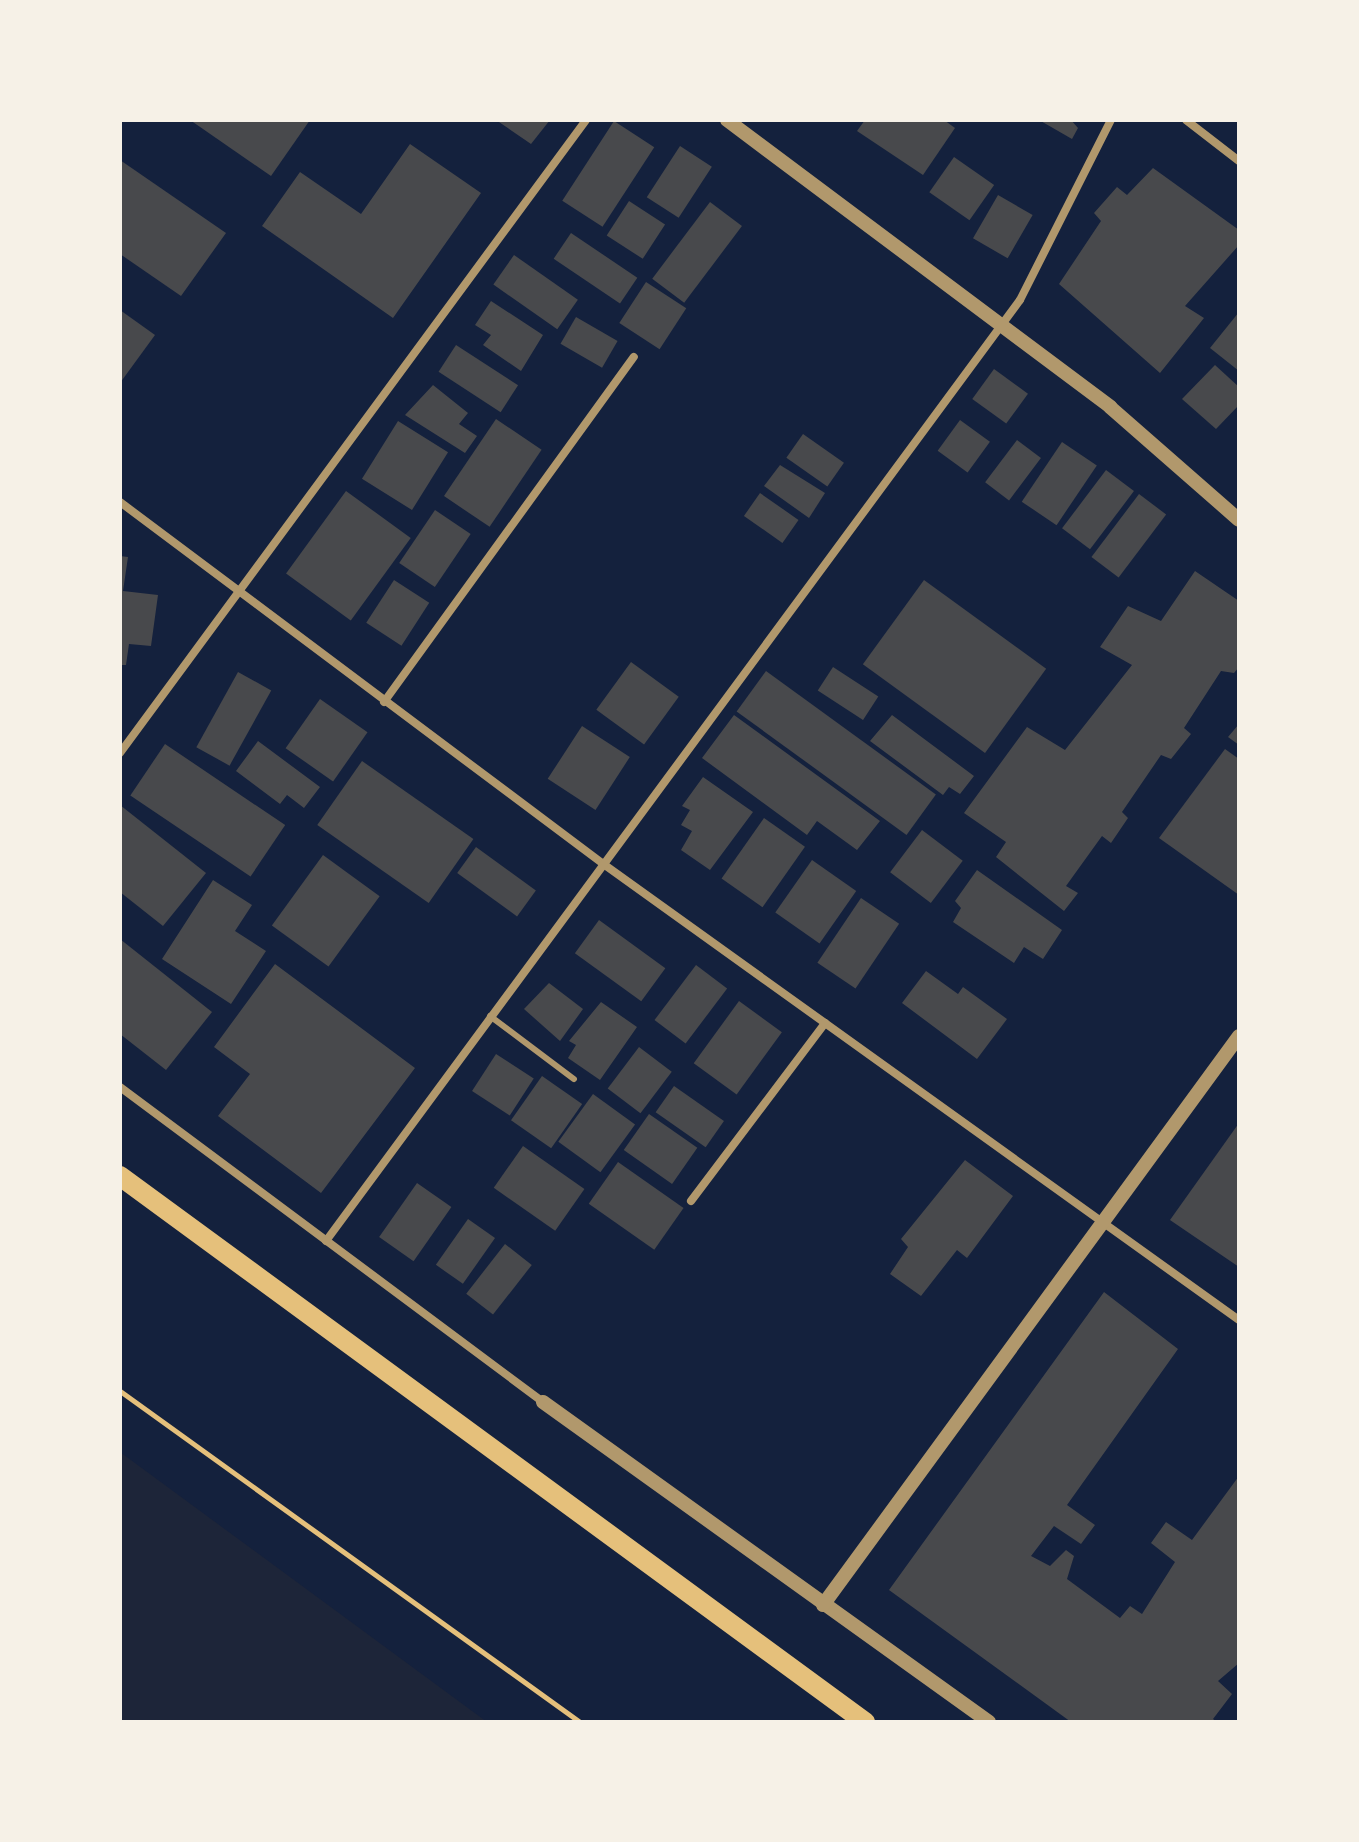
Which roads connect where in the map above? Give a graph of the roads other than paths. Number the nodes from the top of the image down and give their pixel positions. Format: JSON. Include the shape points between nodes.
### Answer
{"nodes":[{"id":1,"x":586,"y":120,"type":"edge"},
{"id":2,"x":727,"y":120,"type":"edge"},
{"id":3,"x":1111,"y":120,"type":"edge"},
{"id":4,"x":1186,"y":120,"type":"edge"},
{"id":5,"x":1239,"y":161,"type":"edge"},
{"id":6,"x":998,"y":323,"type":"junction"},
{"id":7,"x":634,"y":357,"type":"dead end"},
{"id":8,"x":120,"y":502,"type":"edge"},
{"id":9,"x":1239,"y":520,"type":"edge"},
{"id":10,"x":240,"y":589,"type":"junction"},
{"id":11,"x":384,"y":702,"type":"junction"},
{"id":12,"x":120,"y":753,"type":"edge"},
{"id":13,"x":602,"y":863,"type":"junction"},
{"id":14,"x":490,"y":1016,"type":"junction"},
{"id":15,"x":825,"y":1023,"type":"junction"},
{"id":16,"x":1239,"y":1036,"type":"edge"},
{"id":17,"x":574,"y":1079,"type":"dead end"},
{"id":18,"x":120,"y":1087,"type":"edge"},
{"id":19,"x":120,"y":1176,"type":"edge"},
{"id":20,"x":691,"y":1201,"type":"dead end"},
{"id":21,"x":1105,"y":1220,"type":"junction"},
{"id":22,"x":326,"y":1241,"type":"junction"},
{"id":23,"x":1239,"y":1320,"type":"edge"},
{"id":24,"x":543,"y":1402,"type":"joint"},
{"id":25,"x":823,"y":1605,"type":"junction"},
{"id":26,"x":865,"y":1722,"type":"edge"},
{"id":27,"x":989,"y":1722,"type":"edge"}],
"edges":[{"from":1,"to":10,"type":"street"},
{"from":2,"to":6,"type":"street"},
{"from":3,"to":6,"type":"street","via":[[1020,300]]},
{"from":4,"to":5,"type":"street"},
{"from":6,"to":9,"type":"street","via":[[1110,407]]},
{"from":6,"to":13,"type":"street"},
{"from":7,"to":11,"type":"street"},
{"from":8,"to":10,"type":"street"},
{"from":10,"to":11,"type":"street"},
{"from":10,"to":12,"type":"street"},
{"from":11,"to":13,"type":"street"},
{"from":13,"to":14,"type":"street"},
{"from":13,"to":15,"type":"street"},
{"from":14,"to":17,"type":"lane"},
{"from":14,"to":22,"type":"street"},
{"from":15,"to":20,"type":"street"},
{"from":15,"to":21,"type":"street"},
{"from":16,"to":21,"type":"street"},
{"from":18,"to":22,"type":"street"},
{"from":19,"to":26,"type":"main road"},
{"from":21,"to":23,"type":"street"},
{"from":21,"to":25,"type":"street"},
{"from":22,"to":24,"type":"street"},
{"from":24,"to":25,"type":"street"},
{"from":25,"to":27,"type":"street"}]}
